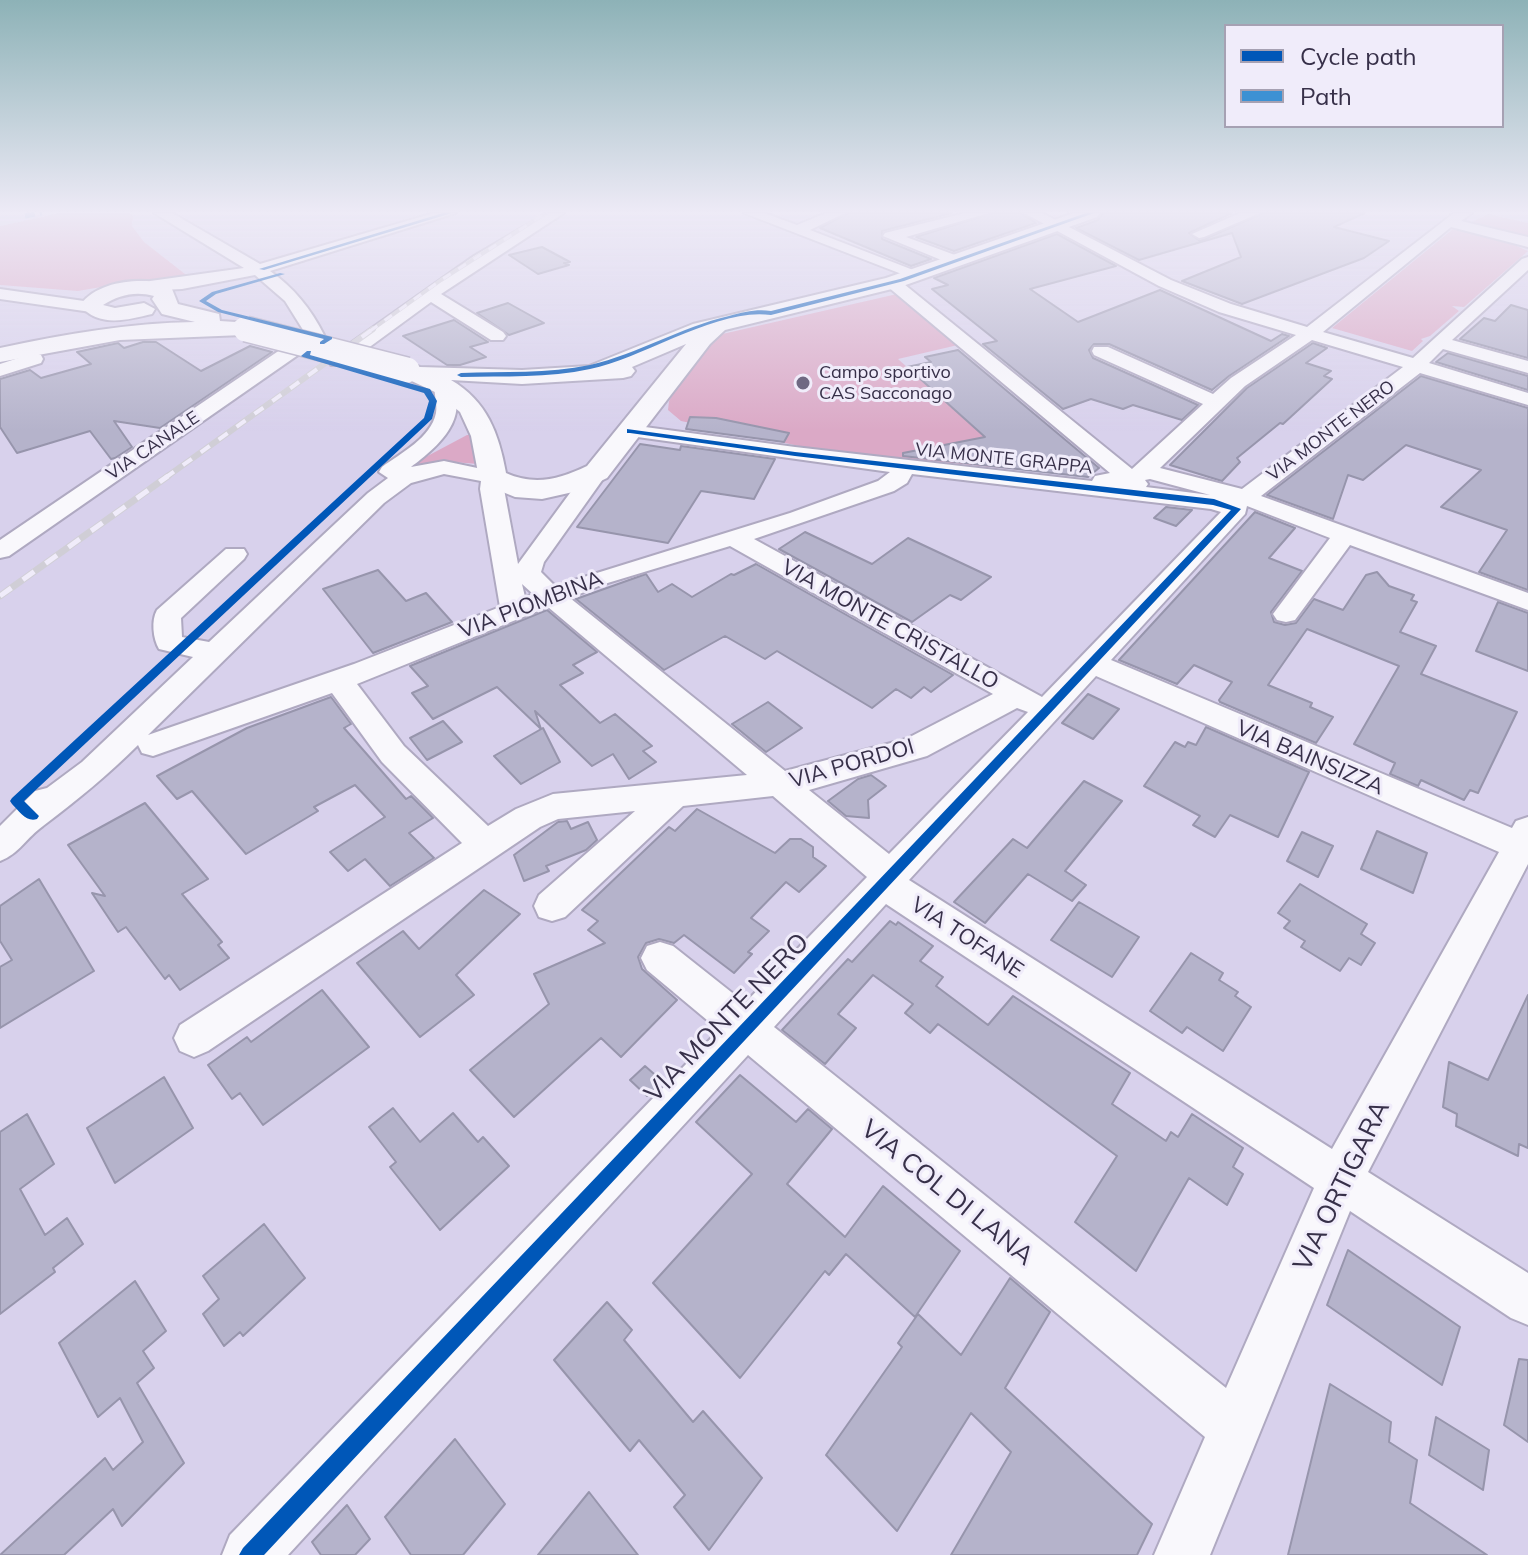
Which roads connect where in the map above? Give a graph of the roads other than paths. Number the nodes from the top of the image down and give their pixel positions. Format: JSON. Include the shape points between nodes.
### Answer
{"nodes":[{"id":1,"x":168,"y":286,"type":"edge"},
{"id":2,"x":213,"y":286,"type":"edge"},
{"id":3,"x":215,"y":286,"type":"edge"},
{"id":4,"x":275,"y":286,"type":"edge"},
{"id":5,"x":441,"y":286,"type":"edge"},
{"id":6,"x":883,"y":286,"type":"edge"},
{"id":7,"x":896,"y":286,"type":"edge"},
{"id":8,"x":1171,"y":286,"type":"edge"},
{"id":9,"x":1369,"y":286,"type":"edge"},
{"id":10,"x":1502,"y":286,"type":"edge"},
{"id":11,"x":143,"y":287,"type":"junction"},
{"id":12,"x":120,"y":290,"type":"junction"},
{"id":13,"x":429,"y":294,"type":"junction"},
{"id":14,"x":11,"y":297,"type":"edge"},
{"id":15,"x":164,"y":299,"type":"junction"},
{"id":16,"x":91,"y":307,"type":"junction"},
{"id":17,"x":127,"y":313,"type":"junction"},
{"id":18,"x":771,"y":313,"type":"junction"},
{"id":19,"x":227,"y":324,"type":"junction"},
{"id":20,"x":1309,"y":334,"type":"junction"},
{"id":21,"x":497,"y":336,"type":"dead end"},
{"id":22,"x":1440,"y":342,"type":"junction"},
{"id":23,"x":0,"y":345,"type":"edge"},
{"id":24,"x":1101,"y":351,"type":"dead end"},
{"id":25,"x":0,"y":354,"type":"edge"},
{"id":26,"x":34,"y":359,"type":"dead end"},
{"id":27,"x":338,"y":361,"type":"dead end"},
{"id":28,"x":1417,"y":366,"type":"junction"},
{"id":29,"x":1528,"y":367,"type":"edge"},
{"id":30,"x":0,"y":370,"type":"edge"},
{"id":31,"x":407,"y":370,"type":"junction"},
{"id":32,"x":597,"y":371,"type":"junction"},
{"id":33,"x":551,"y":376,"type":"junction"},
{"id":34,"x":443,"y":386,"type":"junction"},
{"id":35,"x":1528,"y":399,"type":"edge"},
{"id":36,"x":653,"y":401,"type":"junction"},
{"id":37,"x":1216,"y":403,"type":"junction"},
{"id":38,"x":479,"y":417,"type":"junction"},
{"id":39,"x":624,"y":438,"type":"junction"},
{"id":40,"x":764,"y":450,"type":"junction"},
{"id":41,"x":411,"y":457,"type":"junction"},
{"id":42,"x":904,"y":466,"type":"junction"},
{"id":43,"x":597,"y":472,"type":"junction"},
{"id":44,"x":493,"y":478,"type":"junction"},
{"id":45,"x":1139,"y":480,"type":"junction"},
{"id":46,"x":1241,"y":505,"type":"junction"},
{"id":47,"x":1345,"y":535,"type":"junction"},
{"id":48,"x":732,"y":537,"type":"junction"},
{"id":49,"x":0,"y":550,"type":"edge"},
{"id":50,"x":235,"y":554,"type":"dead end"},
{"id":51,"x":551,"y":596,"type":"junction"},
{"id":52,"x":1528,"y":602,"type":"edge"},
{"id":53,"x":514,"y":611,"type":"junction"},
{"id":54,"x":1286,"y":614,"type":"dead end"},
{"id":55,"x":200,"y":649,"type":"junction"},
{"id":56,"x":1094,"y":664,"type":"junction"},
{"id":57,"x":339,"y":681,"type":"junction"},
{"id":58,"x":1018,"y":694,"type":"junction"},
{"id":59,"x":1048,"y":712,"type":"junction"},
{"id":60,"x":153,"y":745,"type":"dead end"},
{"id":61,"x":780,"y":784,"type":"junction"},
{"id":62,"x":674,"y":795,"type":"junction"},
{"id":63,"x":16,"y":815,"type":"edge"},
{"id":64,"x":1525,"y":842,"type":"edge"},
{"id":65,"x":486,"y":845,"type":"junction"},
{"id":66,"x":0,"y":847,"type":"edge"},
{"id":67,"x":890,"y":880,"type":"junction"},
{"id":68,"x":552,"y":906,"type":"dead end"},
{"id":69,"x":660,"y":958,"type":"dead end"},
{"id":70,"x":745,"y":1029,"type":"junction"},
{"id":71,"x":194,"y":1038,"type":"dead end"},
{"id":72,"x":1340,"y":1180,"type":"junction"},
{"id":73,"x":1528,"y":1301,"type":"edge"},
{"id":74,"x":1235,"y":1428,"type":"junction"},
{"id":75,"x":250,"y":1555,"type":"edge"},
{"id":76,"x":1182,"y":1555,"type":"edge"}],
"edges":[{"from":1,"to":11,"type":"street"},
{"from":2,"to":15,"type":"street"},
{"from":3,"to":19,"type":"street","via":[[187,303]]},
{"from":4,"to":49,"type":"street","name":"VIA CANALE","via":[[295,303],[315,335]]},
{"from":5,"to":13,"type":"street"},
{"from":6,"to":18,"type":"main road"},
{"from":7,"to":45,"type":"street"},
{"from":8,"to":20,"type":"street","via":[[1240,314]]},
{"from":9,"to":20,"type":"street"},
{"from":10,"to":22,"type":"street","name":"VIA MONTE NERO"},
{"from":11,"to":12,"type":"main road"},
{"from":11,"to":15,"type":"main road","via":[[161,290]]},
{"from":12,"to":14,"type":"street"},
{"from":12,"to":16,"type":"main road","via":[[100,297]]},
{"from":13,"to":21,"type":"street"},
{"from":13,"to":27,"type":"street"},
{"from":14,"to":16,"type":"street"},
{"from":15,"to":17,"type":"main road"},
{"from":15,"to":19,"type":"main road","via":[[170,309]]},
{"from":16,"to":17,"type":"main road","via":[[105,314]]},
{"from":16,"to":23,"type":"main road","via":[[71,323]]},
{"from":17,"to":19,"type":"main road"},
{"from":17,"to":25,"type":"main road"},
{"from":18,"to":32,"type":"main road","via":[[701,329]]},
{"from":18,"to":36,"type":"main road","via":[[705,335]]},
{"from":19,"to":25,"type":"main road","via":[[134,330]]},
{"from":19,"to":31,"type":"main road","bridge":true},
{"from":20,"to":28,"type":"street"},
{"from":20,"to":37,"type":"street"},
{"from":22,"to":28,"type":"street","name":"VIA MONTE NERO"},
{"from":22,"to":29,"type":"street"},
{"from":24,"to":37,"type":"street"},
{"from":26,"to":30,"type":"street"},
{"from":28,"to":35,"type":"street"},
{"from":28,"to":46,"type":"street","name":"VIA MONTE NERO","via":[[1262,482]]},
{"from":31,"to":33,"type":"main road","name":"VIA MONTE GRAPPA"},
{"from":31,"to":34,"type":"main road"},
{"from":32,"to":33,"type":"main road","name":"VIA MONTE GRAPPA"},
{"from":32,"to":36,"type":"main road","name":"VIA MONTE GRAPPA","via":[[646,376],[657,384]]},
{"from":33,"to":38,"type":"main road","name":"VIA MONTE GRAPPA","via":[[504,388],[486,401]]},
{"from":34,"to":38,"type":"main road"},
{"from":34,"to":41,"type":"street","via":[[445,420]]},
{"from":36,"to":39,"type":"main road"},
{"from":36,"to":40,"type":"street","name":"VIA MONTE GRAPPA","via":[[667,421],[685,430]]},
{"from":37,"to":45,"type":"street"},
{"from":38,"to":41,"type":"street"},
{"from":38,"to":44,"type":"main road"},
{"from":39,"to":40,"type":"street","name":"VIA MONTE GRAPPA"},
{"from":39,"to":43,"type":"main road"},
{"from":40,"to":42,"type":"street","name":"VIA MONTE GRAPPA"},
{"from":41,"to":55,"type":"street","via":[[375,484]]},
{"from":42,"to":45,"type":"street","name":"VIA MONTE GRAPPA","via":[[1081,485]]},
{"from":42,"to":48,"type":"street","name":"VIA PIOMBINA","via":[[898,479],[886,486]]},
{"from":43,"to":44,"type":"main road","via":[[542,490],[515,488]]},
{"from":43,"to":51,"type":"street","name":"VIA TOFANE","via":[[529,565],[530,578]]},
{"from":44,"to":53,"type":"street"},
{"from":44,"to":63,"type":"street","via":[[436,467],[398,479],[93,770]]},
{"from":45,"to":46,"type":"street","name":"VIA MONTE GRAPPA"},
{"from":46,"to":47,"type":"street","name":"VIA MONTE GRAPPA"},
{"from":46,"to":56,"type":"street","name":"VIA MONTE NERO"},
{"from":47,"to":52,"type":"street","name":"VIA MONTE GRAPPA"},
{"from":47,"to":54,"type":"street"},
{"from":48,"to":51,"type":"street","name":"VIA PIOMBINA"},
{"from":48,"to":58,"type":"street","name":"VIA MONTE CRISTALLO"},
{"from":50,"to":55,"type":"street","via":[[167,616],[169,643]]},
{"from":51,"to":53,"type":"street","name":"VIA PIOMBINA"},
{"from":51,"to":61,"type":"street","name":"VIA TOFANE"},
{"from":53,"to":57,"type":"street","name":"VIA PIOMBINA"},
{"from":55,"to":63,"type":"street"},
{"from":56,"to":59,"type":"street","name":"VIA MONTE NERO"},
{"from":56,"to":64,"type":"street","name":"VIA BAINSIZZA"},
{"from":57,"to":60,"type":"street","name":"VIA PIOMBINA"},
{"from":57,"to":65,"type":"street","via":[[393,754]]},
{"from":58,"to":59,"type":"street","name":"VIA MONTE CRISTALLO"},
{"from":58,"to":61,"type":"street","name":"VIA PORDOI","via":[[916,748]]},
{"from":59,"to":67,"type":"street","name":"VIA MONTE NERO"},
{"from":61,"to":62,"type":"street","name":"VIA PORDOI"},
{"from":61,"to":67,"type":"street","name":"VIA TOFANE"},
{"from":62,"to":65,"type":"street","name":"VIA PORDOI","via":[[553,807]]},
{"from":62,"to":68,"type":"street"},
{"from":63,"to":66,"type":"street"},
{"from":64,"to":72,"type":"street","name":"VIA ORTIGARA"},
{"from":65,"to":71,"type":"street","name":"VIA PORDOI"},
{"from":67,"to":70,"type":"street","name":"VIA MONTE NERO"},
{"from":67,"to":72,"type":"street","name":"VIA TOFANE","via":[[899,894]]},
{"from":69,"to":70,"type":"street","name":"VIA COL DI LANA"},
{"from":70,"to":74,"type":"street","name":"VIA COL DI LANA"},
{"from":70,"to":75,"type":"street","name":"VIA MONTE NERO"},
{"from":72,"to":73,"type":"street","name":"VIA TOFANE"},
{"from":72,"to":74,"type":"street","name":"VIA ORTIGARA"},
{"from":74,"to":76,"type":"street","name":"VIA ORTIGARA"}]}
